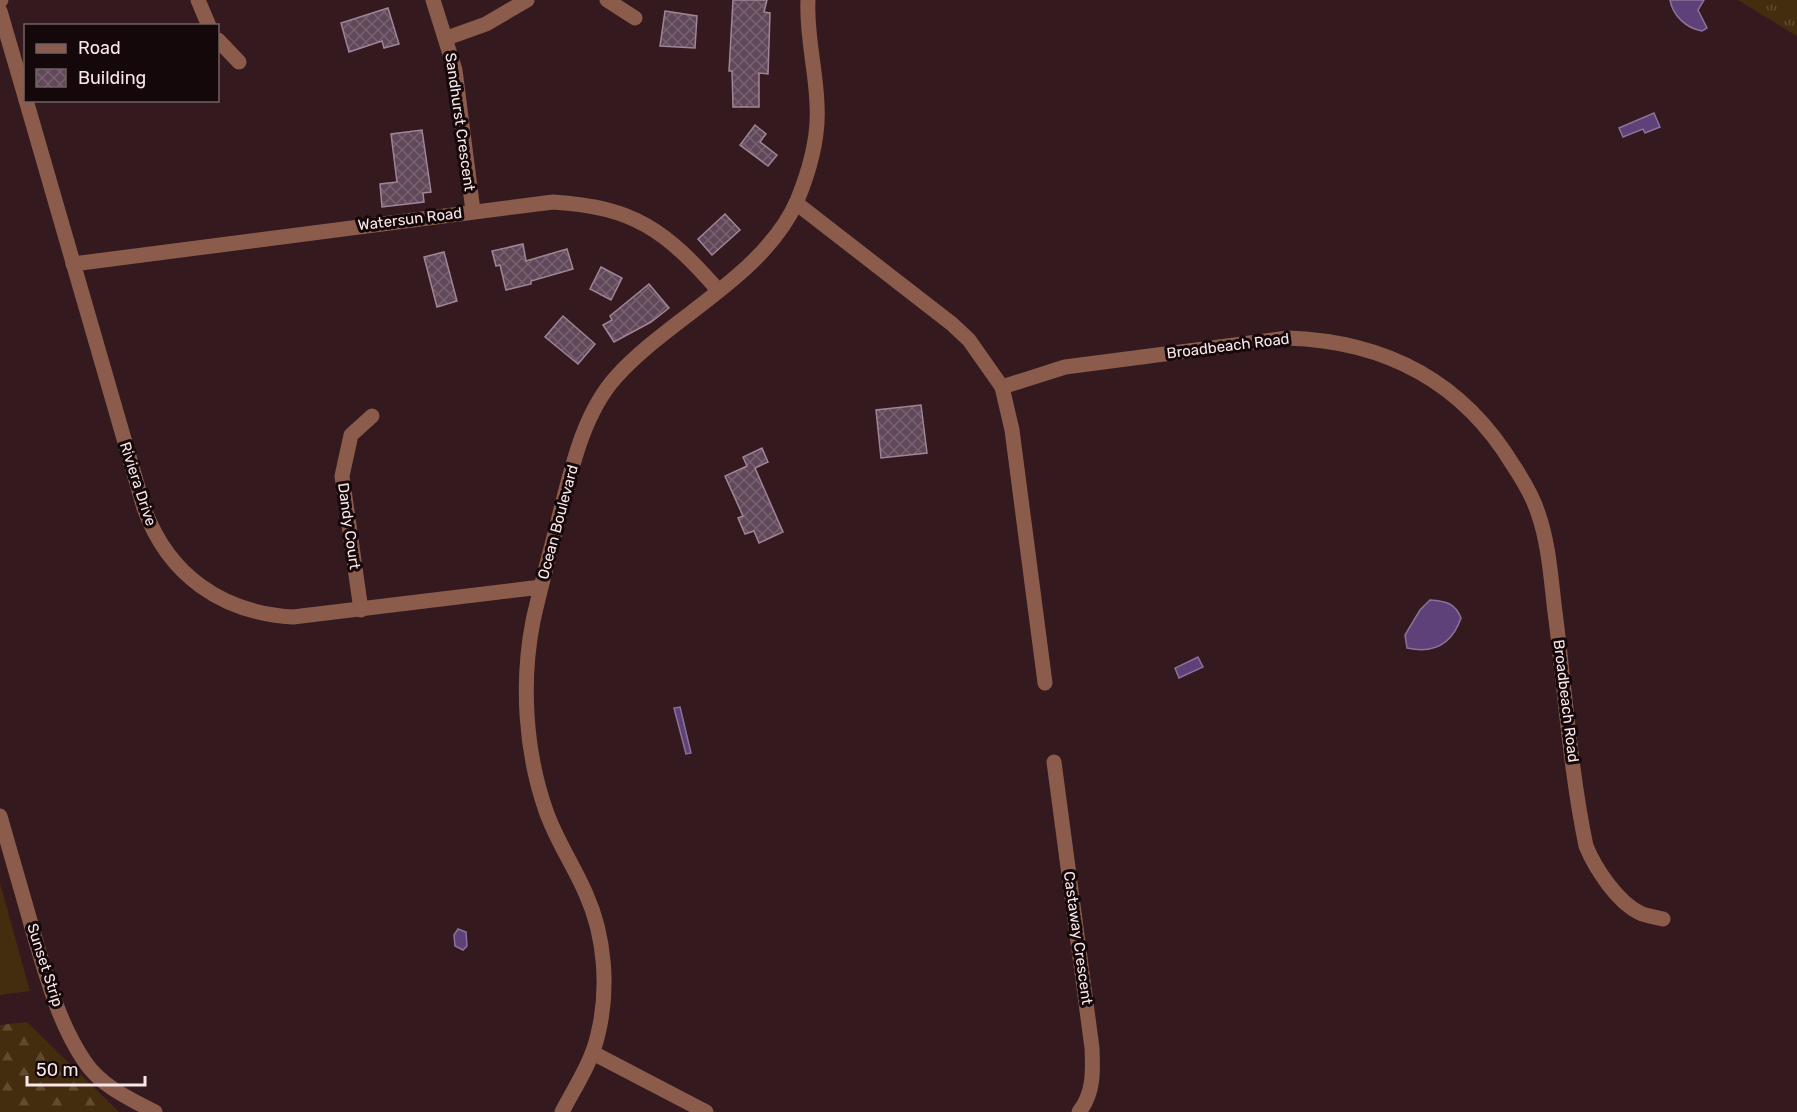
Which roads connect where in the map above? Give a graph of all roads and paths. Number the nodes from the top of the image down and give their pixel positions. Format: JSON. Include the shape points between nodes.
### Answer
{"nodes":[{"id":1,"x":198,"y":0,"type":"edge"},
{"id":2,"x":433,"y":0,"type":"edge"},
{"id":3,"x":527,"y":0,"type":"edge"},
{"id":4,"x":607,"y":0,"type":"edge"},
{"id":5,"x":808,"y":0,"type":"edge"},
{"id":6,"x":0,"y":11,"type":"edge"},
{"id":7,"x":635,"y":18,"type":"dead end"},
{"id":8,"x":208,"y":24,"type":"edge"},
{"id":9,"x":447,"y":38,"type":"junction"},
{"id":10,"x":219,"y":41,"type":"edge"},
{"id":11,"x":239,"y":62,"type":"dead end"},
{"id":12,"x":24,"y":93,"type":"edge"},
{"id":13,"x":27,"y":102,"type":"edge"},
{"id":14,"x":796,"y":203,"type":"junction"},
{"id":15,"x":473,"y":211,"type":"junction"},
{"id":16,"x":73,"y":264,"type":"junction"},
{"id":17,"x":718,"y":291,"type":"junction"},
{"id":18,"x":1002,"y":387,"type":"junction"},
{"id":19,"x":372,"y":416,"type":"dead end"},
{"id":20,"x":541,"y":587,"type":"junction"},
{"id":21,"x":361,"y":610,"type":"junction"},
{"id":22,"x":1044,"y":682,"type":"dead end"},
{"id":23,"x":1054,"y":762,"type":"dead end"},
{"id":24,"x":0,"y":816,"type":"edge"},
{"id":25,"x":1663,"y":919,"type":"dead end"},
{"id":26,"x":593,"y":1053,"type":"junction"},
{"id":27,"x":155,"y":1112,"type":"edge"},
{"id":28,"x":562,"y":1112,"type":"edge"},
{"id":29,"x":706,"y":1112,"type":"edge"},
{"id":30,"x":1079,"y":1112,"type":"edge"}],
"edges":[{"from":1,"to":8,"type":"street"},
{"from":2,"to":9,"type":"street","name":"Sandhurst Crescent"},
{"from":3,"to":9,"type":"street","via":[[486,24]]},
{"from":4,"to":7,"type":"street"},
{"from":5,"to":14,"type":"street","name":"Ocean Boulevard","via":[[818,108],[810,161]]},
{"from":6,"to":12,"type":"street","name":"Riviera Drive"},
{"from":9,"to":15,"type":"street","name":"Sandhurst Crescent"},
{"from":10,"to":11,"type":"street"},
{"from":13,"to":16,"type":"street","name":"Riviera Drive"},
{"from":14,"to":17,"type":"street","name":"Ocean Boulevard","via":[[761,251]]},
{"from":14,"to":18,"type":"street","via":[[969,340]]},
{"from":15,"to":16,"type":"street","name":"Watersun Road"},
{"from":15,"to":17,"type":"street","name":"Watersun Road","via":[[553,202],[621,213],[676,244]]},
{"from":16,"to":21,"type":"street","name":"Riviera Drive","via":[[144,508],[161,547],[173,562],[220,598],[257,612],[312,617]]},
{"from":17,"to":20,"type":"street","name":"Ocean Boulevard","via":[[628,365],[606,389],[577,451]]},
{"from":18,"to":22,"type":"street","via":[[1012,430]]},
{"from":18,"to":25,"type":"street","name":"Broadbeach Road","via":[[1065,367],[1308,339],[1381,353],[1411,367],[1464,403],[1506,452],[1538,513],[1550,572],[1586,846],[1622,898],[1640,913]]},
{"from":19,"to":21,"type":"street","name":"Dandy Court","via":[[351,435],[342,476]]},
{"from":20,"to":21,"type":"street","name":"Riviera Drive"},
{"from":20,"to":26,"type":"street","name":"Ocean Boulevard","via":[[528,649],[527,712],[546,811],[587,895],[598,930],[604,979]]},
{"from":23,"to":30,"type":"street","name":"Castaway Crescent","via":[[1092,1048],[1093,1081],[1086,1104]]},
{"from":24,"to":27,"type":"street","name":"Sunset Strip","via":[[51,994],[73,1042],[85,1064],[106,1083]]},
{"from":26,"to":28,"type":"street","name":"Ocean Boulevard"},
{"from":26,"to":29,"type":"street"}]}
